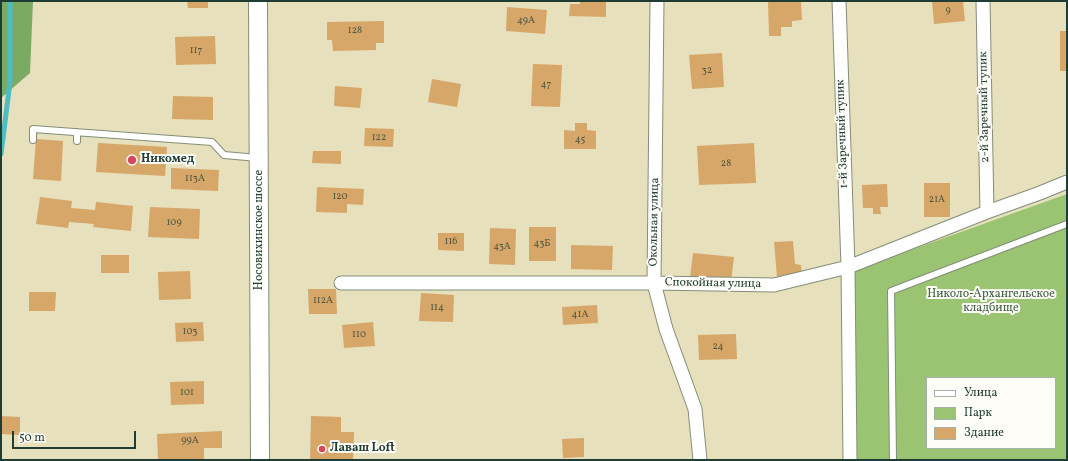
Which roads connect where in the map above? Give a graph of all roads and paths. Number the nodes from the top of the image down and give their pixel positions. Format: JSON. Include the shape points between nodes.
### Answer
{"nodes":[{"id":1,"x":258,"y":1,"type":"edge"},
{"id":2,"x":657,"y":1,"type":"edge"},
{"id":3,"x":838,"y":1,"type":"edge"},
{"id":4,"x":983,"y":1,"type":"edge"},
{"id":5,"x":77,"y":132,"type":"junction"},
{"id":6,"x":32,"y":140,"type":"dead end"},
{"id":7,"x":77,"y":141,"type":"dead end"},
{"id":8,"x":260,"y":158,"type":"junction"},
{"id":9,"x":1067,"y":182,"type":"edge"},
{"id":10,"x":987,"y":212,"type":"junction"},
{"id":11,"x":1067,"y":224,"type":"edge"},
{"id":12,"x":848,"y":267,"type":"junction"},
{"id":13,"x":342,"y":283,"type":"dead end"},
{"id":14,"x":654,"y":283,"type":"junction"},
{"id":15,"x":260,"y":460,"type":"edge"},
{"id":16,"x":700,"y":460,"type":"edge"},
{"id":17,"x":850,"y":460,"type":"edge"},
{"id":18,"x":893,"y":460,"type":"edge"}],
"edges":[{"from":1,"to":8,"type":"main road","name":"Носовихинское шоссе"},
{"from":2,"to":14,"type":"street","name":"Окольная улица"},
{"from":3,"to":12,"type":"street","name":"1-й Заречный тупик"},
{"from":4,"to":10,"type":"street","name":"2-й Заречный тупик"},
{"from":5,"to":6,"type":"lane","via":[[33,129]]},
{"from":5,"to":7,"type":"lane"},
{"from":5,"to":8,"type":"lane","via":[[212,142],[224,156]]},
{"from":8,"to":15,"type":"main road","name":"Носовихинское шоссе"},
{"from":9,"to":10,"type":"street","name":"Спокойная улица"},
{"from":10,"to":12,"type":"street","name":"Спокойная улица"},
{"from":11,"to":18,"type":"lane","via":[[891,291]]},
{"from":12,"to":14,"type":"street","name":"Спокойная улица","via":[[774,285]]},
{"from":12,"to":17,"type":"street","name":"1-й Заречный тупик"},
{"from":13,"to":14,"type":"street","name":"Спокойная улица"},
{"from":14,"to":16,"type":"street","name":"Окольная улица","via":[[666,329],[695,409]]}]}
